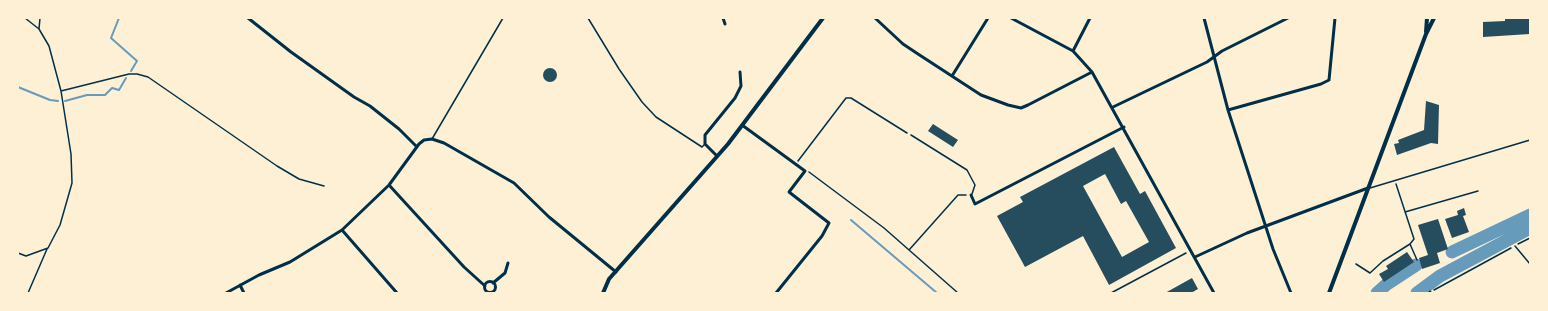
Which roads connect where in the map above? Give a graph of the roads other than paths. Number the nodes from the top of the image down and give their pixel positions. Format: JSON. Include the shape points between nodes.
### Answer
{"nodes":[{"id":1,"x":248,"y":18,"type":"edge"},
{"id":2,"x":503,"y":18,"type":"edge"},
{"id":3,"x":588,"y":18,"type":"edge"},
{"id":4,"x":723,"y":18,"type":"edge"},
{"id":5,"x":823,"y":18,"type":"edge"},
{"id":6,"x":875,"y":18,"type":"edge"},
{"id":7,"x":988,"y":18,"type":"edge"},
{"id":8,"x":1011,"y":18,"type":"edge"},
{"id":9,"x":1090,"y":18,"type":"edge"},
{"id":10,"x":1204,"y":18,"type":"edge"},
{"id":11,"x":1288,"y":18,"type":"edge"},
{"id":12,"x":1335,"y":18,"type":"edge"},
{"id":13,"x":1427,"y":18,"type":"edge"},
{"id":14,"x":1434,"y":18,"type":"edge"},
{"id":15,"x":725,"y":24,"type":"dead end"},
{"id":16,"x":1426,"y":34,"type":"junction"},
{"id":17,"x":1074,"y":52,"type":"junction"},
{"id":18,"x":1214,"y":57,"type":"junction"},
{"id":19,"x":740,"y":72,"type":"dead end"},
{"id":20,"x":1092,"y":72,"type":"junction"},
{"id":21,"x":952,"y":76,"type":"junction"},
{"id":22,"x":1113,"y":108,"type":"junction"},
{"id":23,"x":1228,"y":110,"type":"junction"},
{"id":24,"x":742,"y":125,"type":"junction"},
{"id":25,"x":1124,"y":127,"type":"junction"},
{"id":26,"x":911,"y":135,"type":"road end"},
{"id":27,"x":432,"y":139,"type":"junction"},
{"id":28,"x":1530,"y":140,"type":"edge"},
{"id":29,"x":705,"y":144,"type":"junction"},
{"id":30,"x":417,"y":147,"type":"junction"},
{"id":31,"x":717,"y":156,"type":"junction"},
{"id":32,"x":389,"y":185,"type":"junction"},
{"id":33,"x":1368,"y":188,"type":"junction"},
{"id":34,"x":971,"y":195,"type":"joint"},
{"id":35,"x":1266,"y":226,"type":"junction"},
{"id":36,"x":342,"y":230,"type":"junction"},
{"id":37,"x":1515,"y":246,"type":"road end"},
{"id":38,"x":1195,"y":257,"type":"junction"},
{"id":39,"x":508,"y":263,"type":"dead end"},
{"id":40,"x":1530,"y":264,"type":"edge"},
{"id":41,"x":616,"y":272,"type":"junction"},
{"id":42,"x":493,"y":283,"type":"junction"},
{"id":43,"x":240,"y":285,"type":"junction"},
{"id":44,"x":484,"y":286,"type":"junction"},
{"id":45,"x":226,"y":293,"type":"edge"},
{"id":46,"x":244,"y":293,"type":"edge"},
{"id":47,"x":397,"y":293,"type":"edge"},
{"id":48,"x":487,"y":293,"type":"edge"},
{"id":49,"x":603,"y":293,"type":"edge"},
{"id":50,"x":777,"y":293,"type":"edge"},
{"id":51,"x":1214,"y":293,"type":"edge"},
{"id":52,"x":1291,"y":293,"type":"edge"},
{"id":53,"x":1329,"y":293,"type":"edge"}],
"edges":[{"from":1,"to":30,"type":"street","via":[[291,52],[370,106]]},
{"from":2,"to":27,"type":"lane"},
{"from":3,"to":29,"type":"lane","via":[[642,102],[656,117],[702,147]]},
{"from":4,"to":15,"type":"street"},
{"from":5,"to":24,"type":"street"},
{"from":6,"to":21,"type":"street","via":[[903,44]]},
{"from":7,"to":21,"type":"street"},
{"from":8,"to":17,"type":"street"},
{"from":9,"to":17,"type":"street"},
{"from":10,"to":18,"type":"street"},
{"from":11,"to":18,"type":"street"},
{"from":12,"to":23,"type":"street","via":[[1329,80]]},
{"from":13,"to":16,"type":"street"},
{"from":14,"to":16,"type":"street"},
{"from":16,"to":33,"type":"street"},
{"from":17,"to":20,"type":"street"},
{"from":18,"to":22,"type":"street"},
{"from":18,"to":23,"type":"street"},
{"from":19,"to":29,"type":"street","via":[[741,86],[735,98],[705,135]]},
{"from":20,"to":21,"type":"street","via":[[1021,108],[981,95]]},
{"from":20,"to":22,"type":"street"},
{"from":22,"to":25,"type":"street"},
{"from":23,"to":35,"type":"street"},
{"from":24,"to":31,"type":"street"},
{"from":24,"to":50,"type":"street","via":[[805,171],[789,192],[829,223],[822,236]]},
{"from":25,"to":34,"type":"street","via":[[975,204]]},
{"from":25,"to":38,"type":"street"},
{"from":26,"to":34,"type":"lane","via":[[967,170],[975,185]]},
{"from":27,"to":30,"type":"street","via":[[424,140]]},
{"from":27,"to":41,"type":"street","via":[[444,143],[514,183],[549,217]]},
{"from":28,"to":33,"type":"lane"},
{"from":29,"to":31,"type":"street"},
{"from":30,"to":32,"type":"street"},
{"from":31,"to":41,"type":"street"},
{"from":32,"to":36,"type":"street"},
{"from":32,"to":44,"type":"street","via":[[464,268]]},
{"from":33,"to":35,"type":"street"},
{"from":33,"to":53,"type":"street"},
{"from":35,"to":38,"type":"street"},
{"from":35,"to":52,"type":"street"},
{"from":36,"to":43,"type":"street","via":[[290,262]]},
{"from":36,"to":47,"type":"street"},
{"from":37,"to":40,"type":"lane"},
{"from":38,"to":51,"type":"street"},
{"from":39,"to":42,"type":"street","via":[[505,273]]},
{"from":41,"to":49,"type":"street","via":[[605,285]]},
{"from":42,"to":44,"type":"street","via":[[487,282]]},
{"from":42,"to":48,"type":"street","via":[[494,290]]},
{"from":43,"to":45,"type":"street"},
{"from":43,"to":46,"type":"street"},
{"from":44,"to":48,"type":"street"}]}
